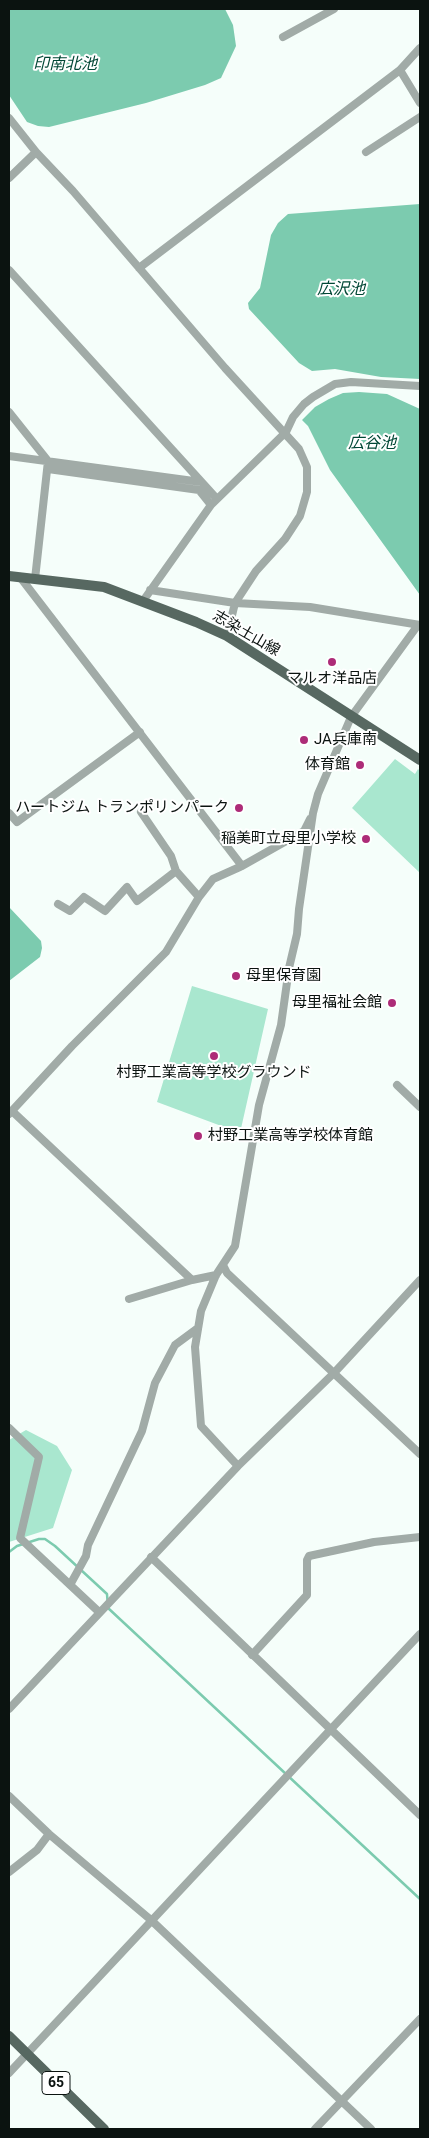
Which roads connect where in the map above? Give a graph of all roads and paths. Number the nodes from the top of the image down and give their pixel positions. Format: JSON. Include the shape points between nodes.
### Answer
{"nodes":[{"id":1,"x":334,"y":9,"type":"edge"},
{"id":2,"x":283,"y":36,"type":"dead end"},
{"id":3,"x":420,"y":48,"type":"edge"},
{"id":4,"x":400,"y":70,"type":"junction"},
{"id":5,"x":420,"y":103,"type":"edge"},
{"id":6,"x":420,"y":117,"type":"edge"},
{"id":7,"x":9,"y":118,"type":"edge"},
{"id":8,"x":36,"y":152,"type":"junction"},
{"id":9,"x":366,"y":152,"type":"dead end"},
{"id":10,"x":9,"y":178,"type":"edge"},
{"id":11,"x":139,"y":268,"type":"junction"},
{"id":12,"x":9,"y":270,"type":"edge"},
{"id":13,"x":420,"y":386,"type":"edge"},
{"id":14,"x":9,"y":412,"type":"edge"},
{"id":15,"x":286,"y":432,"type":"junction"},
{"id":16,"x":9,"y":456,"type":"edge"},
{"id":17,"x":48,"y":465,"type":"junction"},
{"id":18,"x":201,"y":482,"type":"junction"},
{"id":19,"x":217,"y":499,"type":"junction"},
{"id":20,"x":211,"y":505,"type":"junction"},
{"id":21,"x":9,"y":576,"type":"edge"},
{"id":22,"x":20,"y":577,"type":"junction"},
{"id":23,"x":35,"y":579,"type":"junction"},
{"id":24,"x":150,"y":590,"type":"junction"},
{"id":25,"x":142,"y":601,"type":"junction"},
{"id":26,"x":235,"y":603,"type":"junction"},
{"id":27,"x":419,"y":625,"type":"edge"},
{"id":28,"x":227,"y":636,"type":"junction"},
{"id":29,"x":351,"y":717,"type":"junction"},
{"id":30,"x":140,"y":732,"type":"junction"},
{"id":31,"x":420,"y":760,"type":"edge"},
{"id":32,"x":141,"y":812,"type":"dead end"},
{"id":33,"x":9,"y":813,"type":"edge"},
{"id":34,"x":314,"y":813,"type":"junction"},
{"id":35,"x":242,"y":866,"type":"junction"},
{"id":36,"x":176,"y":871,"type":"junction"},
{"id":37,"x":199,"y":897,"type":"junction"},
{"id":38,"x":58,"y":904,"type":"dead end"},
{"id":39,"x":397,"y":1085,"type":"dead end"},
{"id":40,"x":420,"y":1107,"type":"edge"},
{"id":41,"x":10,"y":1112,"type":"edge"},
{"id":42,"x":223,"y":1265,"type":"junction"},
{"id":43,"x":216,"y":1275,"type":"junction"},
{"id":44,"x":192,"y":1280,"type":"junction"},
{"id":45,"x":420,"y":1280,"type":"edge"},
{"id":46,"x":129,"y":1299,"type":"dead end"},
{"id":47,"x":198,"y":1328,"type":"junction"},
{"id":48,"x":334,"y":1373,"type":"junction"},
{"id":49,"x":9,"y":1428,"type":"edge"},
{"id":50,"x":420,"y":1454,"type":"edge"},
{"id":51,"x":238,"y":1466,"type":"junction"},
{"id":52,"x":420,"y":1538,"type":"edge"},
{"id":53,"x":151,"y":1557,"type":"junction"},
{"id":54,"x":70,"y":1585,"type":"junction"},
{"id":55,"x":99,"y":1612,"type":"junction"},
{"id":56,"x":420,"y":1634,"type":"edge"},
{"id":57,"x":252,"y":1655,"type":"junction"},
{"id":58,"x":9,"y":1709,"type":"edge"},
{"id":59,"x":330,"y":1730,"type":"junction"},
{"id":60,"x":9,"y":1796,"type":"edge"},
{"id":61,"x":420,"y":1815,"type":"edge"},
{"id":62,"x":49,"y":1834,"type":"junction"},
{"id":63,"x":9,"y":1872,"type":"edge"},
{"id":64,"x":151,"y":1920,"type":"junction"},
{"id":65,"x":420,"y":2018,"type":"edge"},
{"id":66,"x":9,"y":2036,"type":"edge"},
{"id":67,"x":26,"y":2054,"type":"junction"},
{"id":68,"x":9,"y":2073,"type":"edge"},
{"id":69,"x":342,"y":2101,"type":"junction"},
{"id":70,"x":104,"y":2129,"type":"edge"},
{"id":71,"x":315,"y":2129,"type":"edge"},
{"id":72,"x":371,"y":2129,"type":"edge"}],
"edges":[{"from":1,"to":2,"type":"street"},
{"from":3,"to":4,"type":"street"},
{"from":4,"to":5,"type":"street"},
{"from":4,"to":11,"type":"street"},
{"from":6,"to":9,"type":"street"},
{"from":7,"to":8,"type":"street"},
{"from":8,"to":10,"type":"street"},
{"from":8,"to":11,"type":"street"},
{"from":11,"to":15,"type":"street","via":[[225,368]]},
{"from":12,"to":18,"type":"street"},
{"from":13,"to":15,"type":"street","via":[[335,384],[304,404]]},
{"from":14,"to":17,"type":"street"},
{"from":15,"to":19,"type":"street"},
{"from":15,"to":26,"type":"street","via":[[299,449],[306,467],[307,492],[300,516]]},
{"from":16,"to":17,"type":"street"},
{"from":17,"to":18,"type":"street"},
{"from":17,"to":20,"type":"street","via":[[199,490]]},
{"from":17,"to":23,"type":"street"},
{"from":18,"to":19,"type":"street"},
{"from":19,"to":20,"type":"street"},
{"from":20,"to":24,"type":"street"},
{"from":21,"to":22,"type":"main road","name":"志染土山線"},
{"from":22,"to":23,"type":"main road","name":"志染土山線"},
{"from":22,"to":30,"type":"street"},
{"from":23,"to":25,"type":"main road","name":"志染土山線","via":[[104,588]]},
{"from":24,"to":25,"type":"street"},
{"from":24,"to":26,"type":"street"},
{"from":25,"to":28,"type":"main road","name":"志染土山線"},
{"from":26,"to":27,"type":"street","via":[[310,607]]},
{"from":26,"to":28,"type":"street"},
{"from":27,"to":29,"type":"street"},
{"from":28,"to":29,"type":"main road","name":"志染土山線"},
{"from":29,"to":31,"type":"main road","name":"志染土山線"},
{"from":29,"to":34,"type":"street","via":[[318,794]]},
{"from":30,"to":33,"type":"street","via":[[17,822]]},
{"from":30,"to":35,"type":"street"},
{"from":32,"to":36,"type":"street","via":[[171,856]]},
{"from":34,"to":35,"type":"street","via":[[304,831]]},
{"from":34,"to":42,"type":"street","via":[[281,1025],[259,1105],[235,1246]]},
{"from":35,"to":37,"type":"street","via":[[213,878]]},
{"from":36,"to":37,"type":"street"},
{"from":36,"to":38,"type":"street","via":[[137,901],[127,887],[105,911],[84,897],[70,911]]},
{"from":37,"to":41,"type":"street","via":[[166,952]]},
{"from":39,"to":40,"type":"street"},
{"from":41,"to":44,"type":"street"},
{"from":42,"to":43,"type":"street"},
{"from":42,"to":48,"type":"street","via":[[227,1273]]},
{"from":43,"to":44,"type":"street"},
{"from":43,"to":47,"type":"street","via":[[201,1310]]},
{"from":44,"to":46,"type":"street"},
{"from":45,"to":48,"type":"street"},
{"from":47,"to":51,"type":"street","via":[[195,1347],[201,1426]]},
{"from":47,"to":54,"type":"street","via":[[175,1345],[155,1383],[142,1431]]},
{"from":48,"to":50,"type":"street"},
{"from":48,"to":51,"type":"street"},
{"from":49,"to":54,"type":"street","via":[[39,1457],[20,1538]]},
{"from":51,"to":53,"type":"street"},
{"from":52,"to":57,"type":"street","via":[[374,1542],[309,1556],[306,1560],[307,1595]]},
{"from":53,"to":55,"type":"street"},
{"from":53,"to":57,"type":"street"},
{"from":54,"to":55,"type":"street"},
{"from":55,"to":58,"type":"street"},
{"from":56,"to":59,"type":"street"},
{"from":57,"to":59,"type":"street"},
{"from":59,"to":61,"type":"street"},
{"from":59,"to":64,"type":"street"},
{"from":60,"to":62,"type":"street"},
{"from":62,"to":63,"type":"street","via":[[37,1850]]},
{"from":62,"to":64,"type":"street"},
{"from":64,"to":67,"type":"street"},
{"from":64,"to":69,"type":"street"},
{"from":65,"to":69,"type":"street"},
{"from":66,"to":67,"type":"main road","number":"65"},
{"from":67,"to":68,"type":"street"},
{"from":67,"to":70,"type":"main road","number":"65"},
{"from":69,"to":71,"type":"street"},
{"from":69,"to":72,"type":"street"}]}
